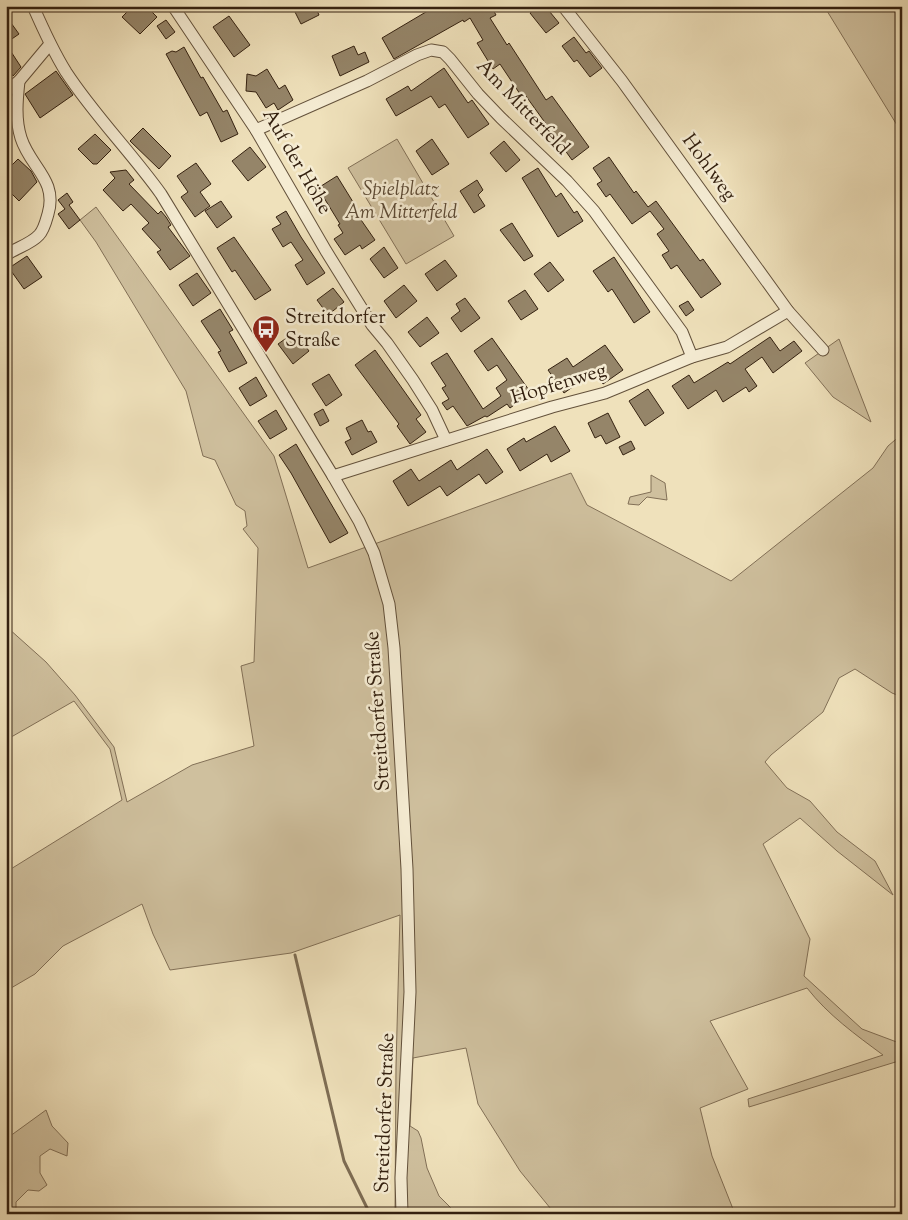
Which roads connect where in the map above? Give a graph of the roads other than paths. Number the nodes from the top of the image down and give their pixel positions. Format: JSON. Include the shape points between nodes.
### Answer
{"nodes":[{"id":1,"x":33,"y":6,"type":"edge"},
{"id":2,"x":173,"y":6,"type":"edge"},
{"id":3,"x":562,"y":6,"type":"edge"},
{"id":4,"x":50,"y":44,"type":"junction"},
{"id":5,"x":19,"y":81,"type":"junction"},
{"id":6,"x":6,"y":92,"type":"edge"},
{"id":7,"x":256,"y":130,"type":"junction"},
{"id":8,"x":6,"y":255,"type":"edge"},
{"id":9,"x":788,"y":311,"type":"junction"},
{"id":10,"x":823,"y":350,"type":"dead end"},
{"id":11,"x":692,"y":357,"type":"junction"},
{"id":12,"x":446,"y":440,"type":"junction"},
{"id":13,"x":333,"y":476,"type":"junction"},
{"id":14,"x":402,"y":1214,"type":"edge"}],
"edges":[{"from":1,"to":4,"type":"street","name":"Streitdorfer Straße"},
{"from":2,"to":7,"type":"street","name":"Auf der Höhe"},
{"from":3,"to":9,"type":"street","name":"Hohlweg","via":[[622,81]]},
{"from":4,"to":5,"type":"street"},
{"from":4,"to":13,"type":"street","name":"Streitdorfer Straße","via":[[81,92],[161,194]]},
{"from":5,"to":6,"type":"street"},
{"from":5,"to":8,"type":"street","via":[[17,125],[28,154],[47,182],[50,199],[42,232]]},
{"from":7,"to":11,"type":"street","name":"Am Mitterfeld","via":[[367,81],[416,55],[431,50],[443,52],[501,118],[585,200],[682,332]]},
{"from":7,"to":12,"type":"street","name":"Auf der Höhe","via":[[335,267],[413,380]]},
{"from":9,"to":10,"type":"street","name":"Hohlweg"},
{"from":9,"to":11,"type":"street","name":"Hopfenweg","via":[[727,347]]},
{"from":11,"to":12,"type":"street","name":"Hopfenweg","via":[[605,393]]},
{"from":12,"to":13,"type":"street","name":"Hopfenweg"},
{"from":13,"to":14,"type":"street","name":"Streitdorfer Straße","via":[[360,521],[377,561],[389,604],[394,648],[407,869],[410,992]]}]}
